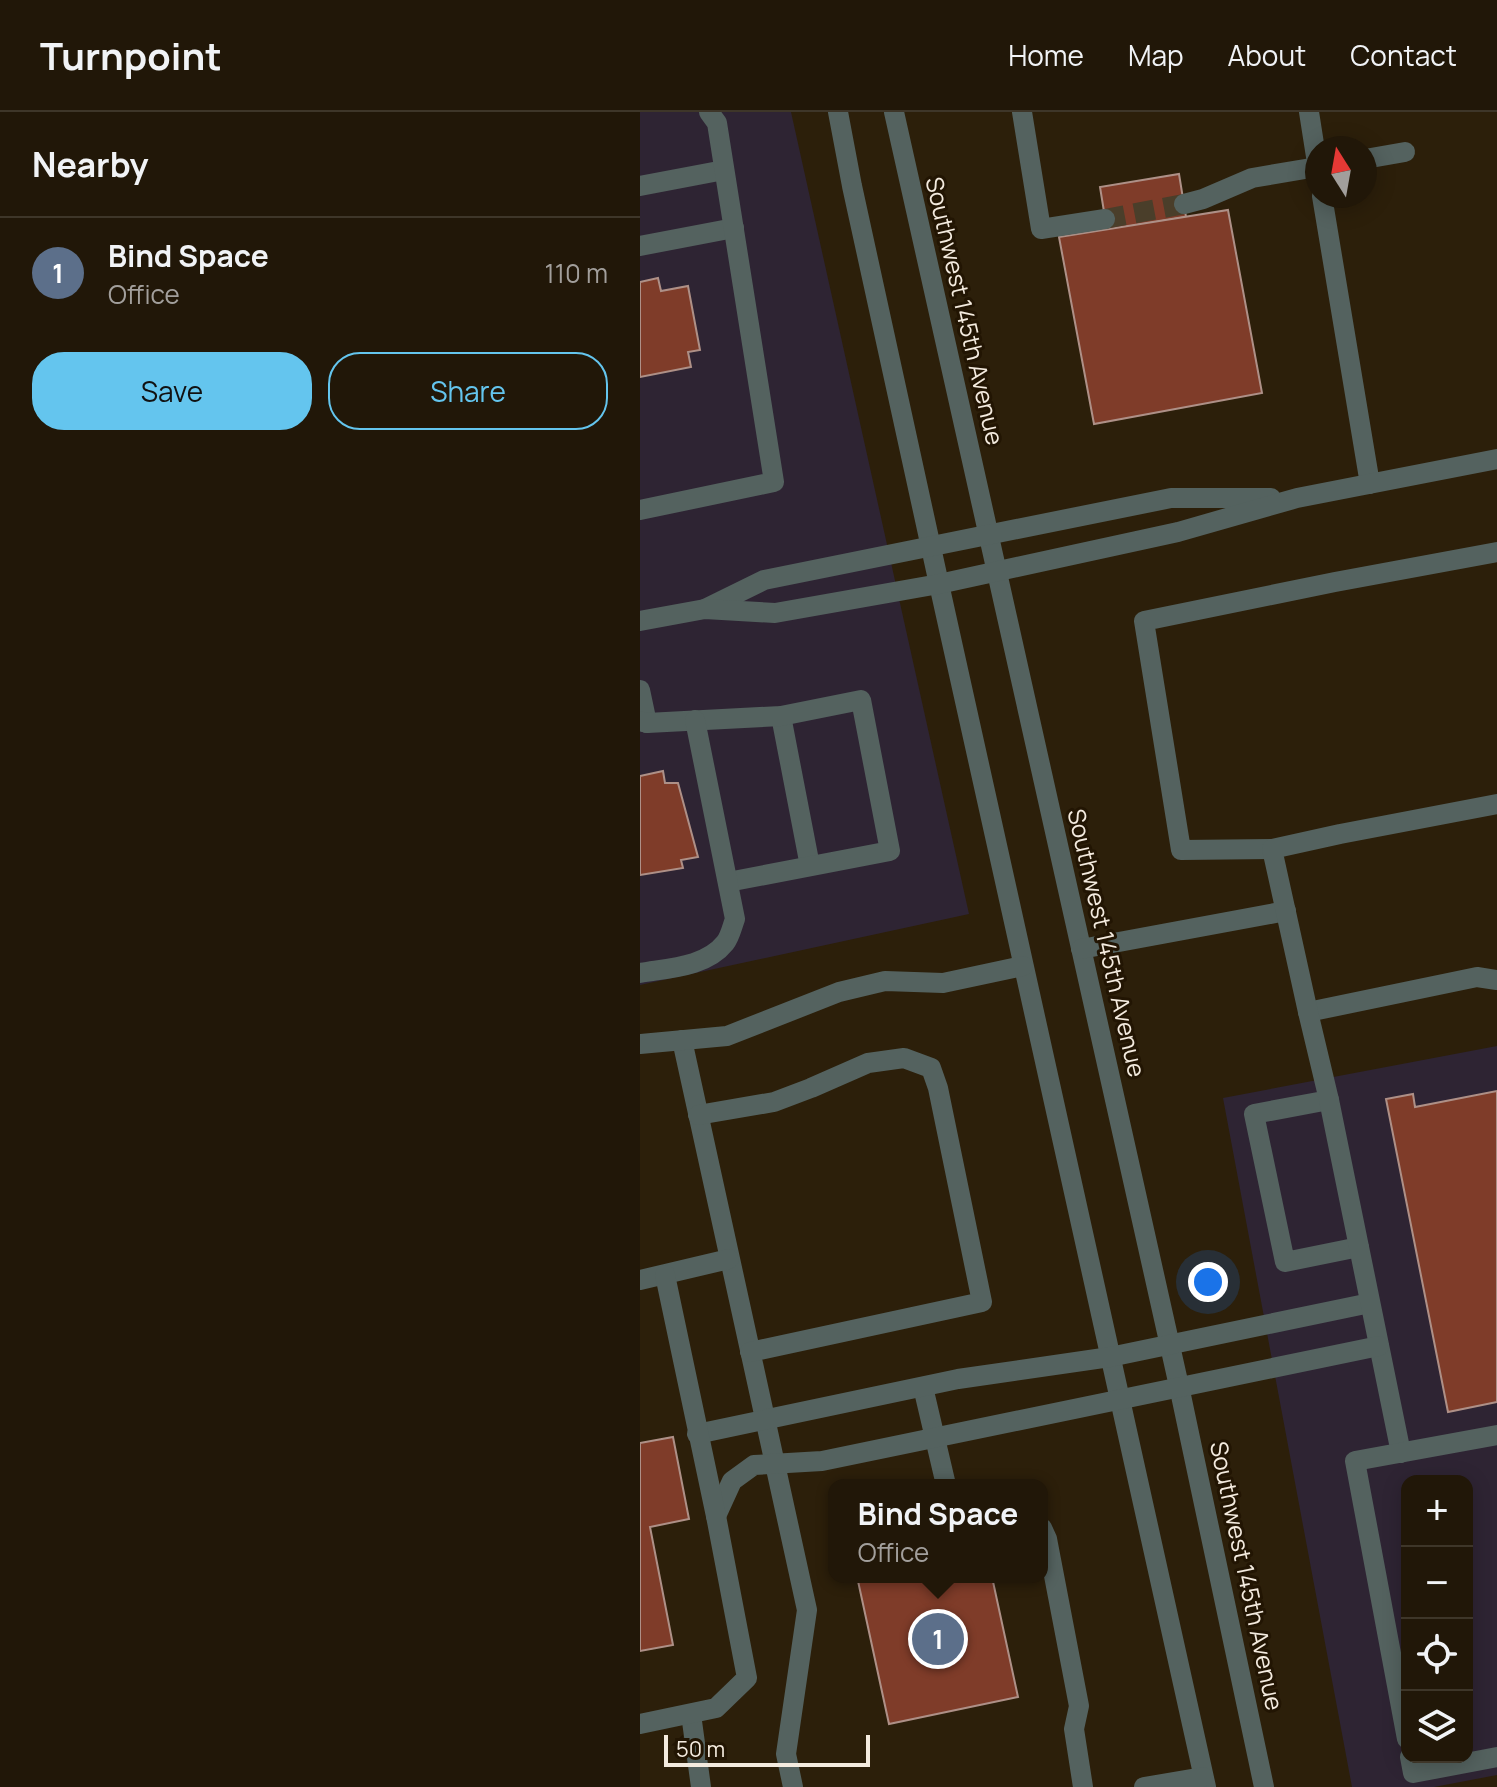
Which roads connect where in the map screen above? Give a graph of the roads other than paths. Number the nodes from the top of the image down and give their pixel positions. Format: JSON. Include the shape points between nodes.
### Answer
{"nodes":[{"id":1,"x":709,"y":112,"type":"edge"},
{"id":2,"x":838,"y":112,"type":"edge"},
{"id":3,"x":894,"y":112,"type":"edge"},
{"id":4,"x":1022,"y":112,"type":"edge"},
{"id":5,"x":1309,"y":112,"type":"edge"},
{"id":6,"x":1313,"y":136,"type":"edge"},
{"id":7,"x":1405,"y":152,"type":"dead end"},
{"id":8,"x":1377,"y":157,"type":"edge"},
{"id":9,"x":1305,"y":167,"type":"edge"},
{"id":10,"x":724,"y":170,"type":"junction"},
{"id":11,"x":640,"y":186,"type":"edge"},
{"id":12,"x":1184,"y":204,"type":"tunnel mouth"},
{"id":13,"x":1324,"y":208,"type":"edge"},
{"id":14,"x":1105,"y":219,"type":"tunnel mouth"},
{"id":15,"x":734,"y":228,"type":"junction"},
{"id":16,"x":640,"y":246,"type":"edge"},
{"id":17,"x":1497,"y":459,"type":"edge"},
{"id":18,"x":1370,"y":484,"type":"junction"},
{"id":19,"x":1297,"y":498,"type":"junction"},
{"id":20,"x":640,"y":510,"type":"edge"},
{"id":21,"x":988,"y":535,"type":"junction"},
{"id":22,"x":931,"y":547,"type":"junction"},
{"id":23,"x":1497,"y":552,"type":"edge"},
{"id":24,"x":997,"y":572,"type":"junction"},
{"id":25,"x":939,"y":584,"type":"junction"},
{"id":26,"x":705,"y":609,"type":"junction"},
{"id":27,"x":640,"y":621,"type":"edge"},
{"id":28,"x":640,"y":690,"type":"edge"},
{"id":29,"x":781,"y":716,"type":"junction"},
{"id":30,"x":695,"y":720,"type":"junction"},
{"id":31,"x":642,"y":724,"type":"edge"},
{"id":32,"x":1497,"y":804,"type":"edge"},
{"id":33,"x":1272,"y":849,"type":"junction"},
{"id":34,"x":810,"y":866,"type":"junction"},
{"id":35,"x":728,"y":882,"type":"junction"},
{"id":36,"x":1286,"y":911,"type":"junction"},
{"id":37,"x":1081,"y":949,"type":"junction"},
{"id":38,"x":1023,"y":966,"type":"junction"},
{"id":39,"x":640,"y":973,"type":"edge"},
{"id":40,"x":1497,"y":980,"type":"edge"},
{"id":41,"x":1308,"y":1012,"type":"junction"},
{"id":42,"x":682,"y":1040,"type":"junction"},
{"id":43,"x":640,"y":1044,"type":"edge"},
{"id":44,"x":1329,"y":1100,"type":"junction"},
{"id":45,"x":698,"y":1115,"type":"junction"},
{"id":46,"x":1359,"y":1247,"type":"junction"},
{"id":47,"x":729,"y":1259,"type":"junction"},
{"id":48,"x":665,"y":1275,"type":"junction"},
{"id":49,"x":640,"y":1280,"type":"edge"},
{"id":50,"x":1370,"y":1303,"type":"junction"},
{"id":51,"x":1170,"y":1344,"type":"junction"},
{"id":52,"x":1379,"y":1346,"type":"junction"},
{"id":53,"x":750,"y":1352,"type":"junction"},
{"id":54,"x":1110,"y":1357,"type":"junction"},
{"id":55,"x":1179,"y":1386,"type":"junction"},
{"id":56,"x":923,"y":1387,"type":"junction"},
{"id":57,"x":1119,"y":1399,"type":"junction"},
{"id":58,"x":765,"y":1419,"type":"junction"},
{"id":59,"x":697,"y":1434,"type":"junction"},
{"id":60,"x":1497,"y":1435,"type":"edge"},
{"id":61,"x":935,"y":1437,"type":"junction"},
{"id":62,"x":1401,"y":1453,"type":"junction"},
{"id":63,"x":774,"y":1463,"type":"junction"},
{"id":64,"x":945,"y":1479,"type":"edge"},
{"id":65,"x":716,"y":1516,"type":"junction"},
{"id":66,"x":1048,"y":1544,"type":"edge"},
{"id":67,"x":1401,"y":1707,"type":"edge"},
{"id":68,"x":691,"y":1714,"type":"junction"},
{"id":69,"x":640,"y":1724,"type":"edge"},
{"id":70,"x":1497,"y":1757,"type":"edge"},
{"id":71,"x":1412,"y":1772,"type":"edge"},
{"id":72,"x":1205,"y":1782,"type":"edge"},
{"id":73,"x":701,"y":1787,"type":"edge"},
{"id":74,"x":793,"y":1787,"type":"edge"},
{"id":75,"x":1083,"y":1787,"type":"edge"},
{"id":76,"x":1144,"y":1787,"type":"edge"},
{"id":77,"x":1264,"y":1787,"type":"edge"}],
"edges":[{"from":1,"to":10,"type":"street","via":[[717,123]]},
{"from":2,"to":22,"type":"street"},
{"from":3,"to":21,"type":"street","name":"Southwest 145th Avenue"},
{"from":4,"to":14,"type":"street","via":[[1041,229]]},
{"from":5,"to":6,"type":"street"},
{"from":7,"to":8,"type":"street"},
{"from":9,"to":12,"type":"street","via":[[1252,178]]},
{"from":10,"to":11,"type":"street"},
{"from":10,"to":15,"type":"street"},
{"from":13,"to":18,"type":"street"},
{"from":15,"to":16,"type":"street"},
{"from":15,"to":20,"type":"street","via":[[774,482]]},
{"from":17,"to":18,"type":"street"},
{"from":18,"to":19,"type":"street"},
{"from":19,"to":21,"type":"street","via":[[1171,498]]},
{"from":19,"to":24,"type":"street","via":[[1178,532]]},
{"from":21,"to":22,"type":"street"},
{"from":21,"to":24,"type":"street","name":"Southwest 145th Avenue"},
{"from":22,"to":25,"type":"street"},
{"from":22,"to":26,"type":"street","via":[[764,580]]},
{"from":23,"to":33,"type":"street","via":[[1144,621],[1181,850]]},
{"from":24,"to":25,"type":"street"},
{"from":24,"to":37,"type":"street","name":"Southwest 145th Avenue"},
{"from":25,"to":26,"type":"street","via":[[775,613]]},
{"from":25,"to":38,"type":"street"},
{"from":26,"to":27,"type":"street"},
{"from":28,"to":31,"type":"street"},
{"from":29,"to":30,"type":"street"},
{"from":29,"to":34,"type":"street"},
{"from":29,"to":34,"type":"street","via":[[861,700],[890,851]]},
{"from":30,"to":31,"type":"street"},
{"from":30,"to":35,"type":"street"},
{"from":32,"to":33,"type":"street"},
{"from":33,"to":36,"type":"street"},
{"from":34,"to":35,"type":"street"},
{"from":35,"to":39,"type":"street","via":[[735,919],[727,942],[708,958]]},
{"from":36,"to":37,"type":"street"},
{"from":36,"to":41,"type":"street"},
{"from":37,"to":51,"type":"street","name":"Southwest 145th Avenue"},
{"from":38,"to":42,"type":"street","via":[[943,983],[885,981],[839,992],[727,1036]]},
{"from":38,"to":54,"type":"street"},
{"from":40,"to":41,"type":"street","via":[[1477,977]]},
{"from":41,"to":44,"type":"street"},
{"from":42,"to":43,"type":"street"},
{"from":42,"to":45,"type":"street"},
{"from":44,"to":46,"type":"street"},
{"from":44,"to":46,"type":"street","via":[[1254,1114],[1285,1262]]},
{"from":45,"to":47,"type":"street"},
{"from":45,"to":53,"type":"street","via":[[774,1102],[868,1063],[904,1058],[931,1068],[938,1088],[982,1302]]},
{"from":46,"to":50,"type":"street"},
{"from":47,"to":48,"type":"street"},
{"from":47,"to":53,"type":"street"},
{"from":48,"to":49,"type":"street"},
{"from":48,"to":59,"type":"street"},
{"from":50,"to":51,"type":"street"},
{"from":50,"to":52,"type":"street"},
{"from":51,"to":54,"type":"street"},
{"from":51,"to":55,"type":"street","name":"Southwest 145th Avenue"},
{"from":52,"to":55,"type":"street"},
{"from":52,"to":62,"type":"street"},
{"from":53,"to":58,"type":"street"},
{"from":54,"to":56,"type":"street"},
{"from":54,"to":57,"type":"street"},
{"from":55,"to":57,"type":"street"},
{"from":55,"to":77,"type":"street","name":"Southwest 145th Avenue"},
{"from":56,"to":58,"type":"street"},
{"from":56,"to":61,"type":"street"},
{"from":57,"to":61,"type":"street"},
{"from":57,"to":72,"type":"street"},
{"from":58,"to":59,"type":"street"},
{"from":58,"to":63,"type":"street"},
{"from":59,"to":65,"type":"street"},
{"from":60,"to":62,"type":"street"},
{"from":61,"to":63,"type":"street","via":[[822,1461]]},
{"from":61,"to":64,"type":"street"},
{"from":62,"to":67,"type":"street","via":[[1355,1461]]},
{"from":63,"to":65,"type":"street","via":[[754,1465],[732,1481]]},
{"from":63,"to":74,"type":"street","via":[[807,1610],[786,1754]]},
{"from":65,"to":68,"type":"street","via":[[747,1678],[716,1708]]},
{"from":66,"to":75,"type":"street","via":[[1079,1706],[1074,1729]]},
{"from":68,"to":69,"type":"street"},
{"from":68,"to":73,"type":"street"},
{"from":70,"to":71,"type":"street"},
{"from":72,"to":76,"type":"street"}]}
